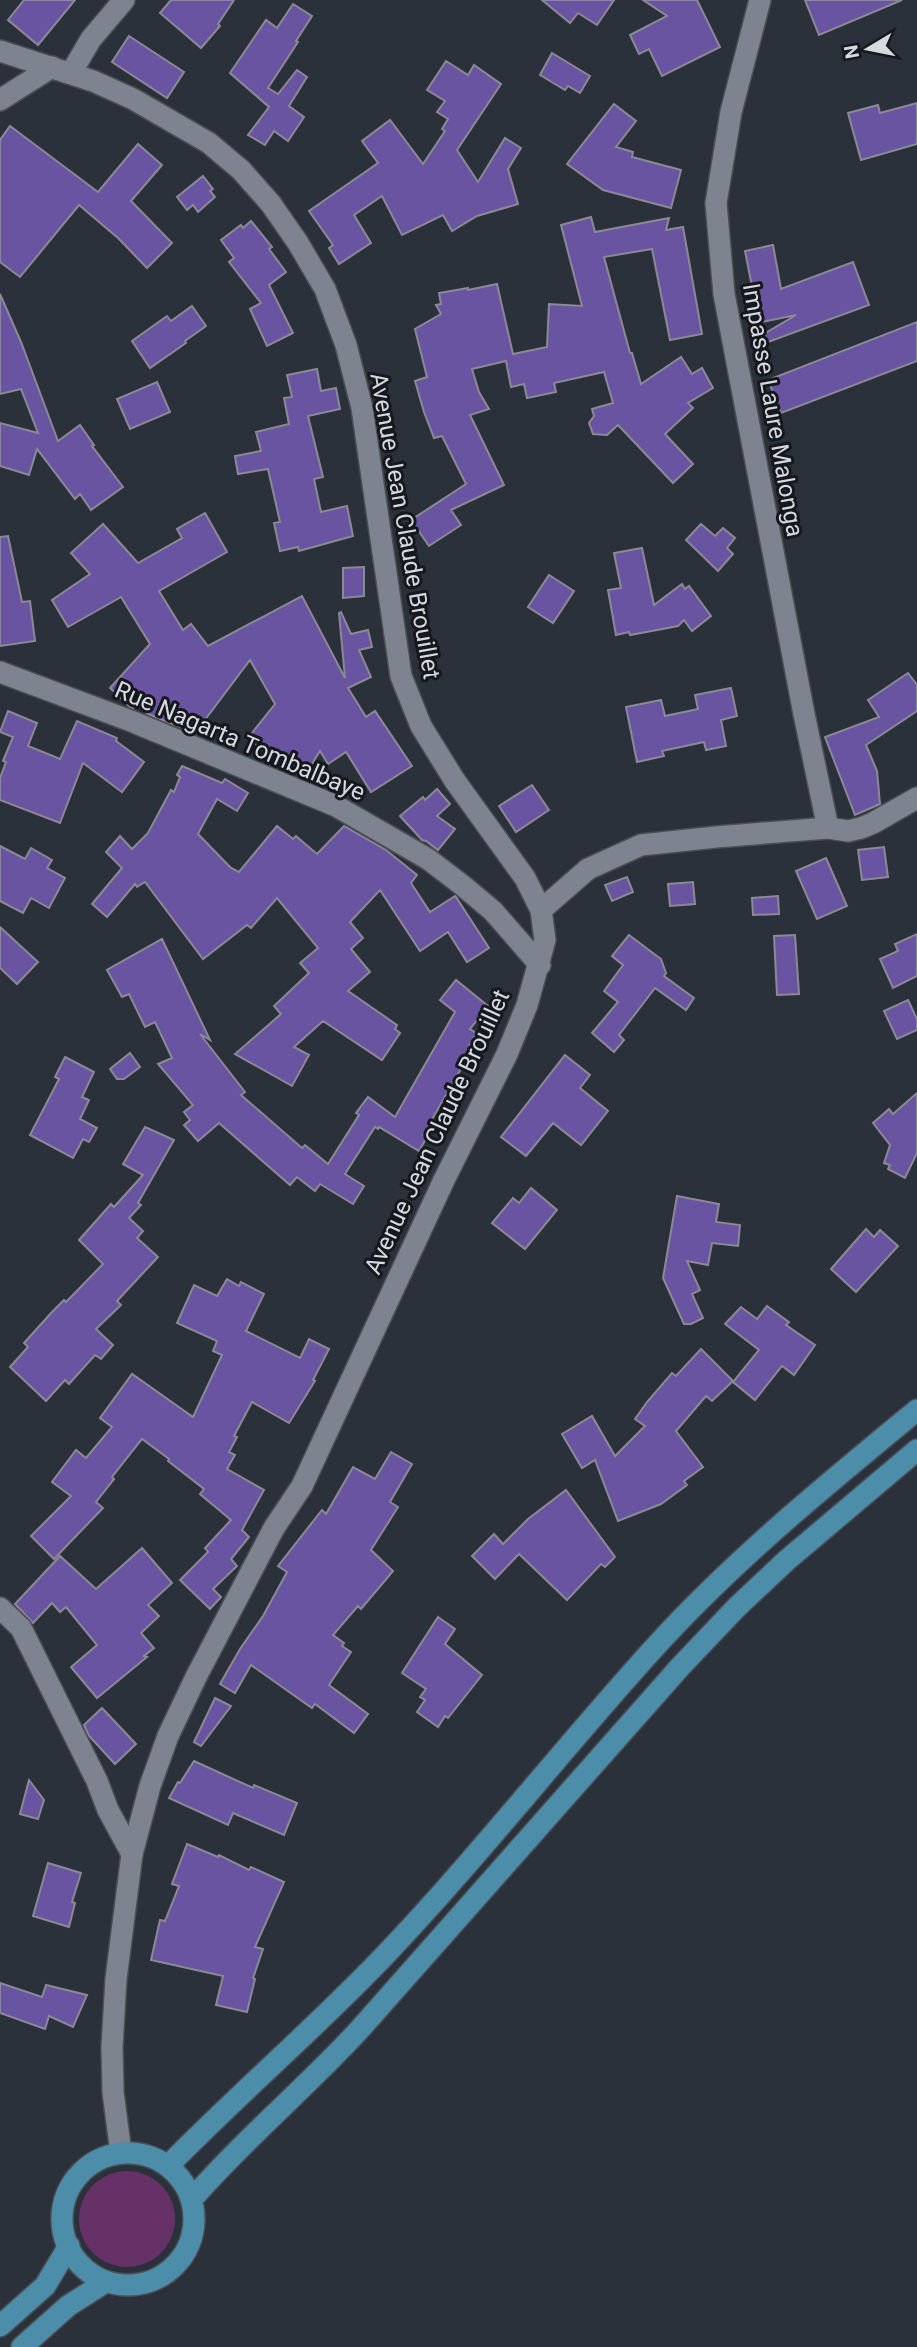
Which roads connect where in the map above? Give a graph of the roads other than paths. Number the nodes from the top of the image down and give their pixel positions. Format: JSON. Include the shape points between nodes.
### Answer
{"nodes":[{"id":1,"x":124,"y":0,"type":"edge"},
{"id":2,"x":760,"y":0,"type":"edge"},
{"id":3,"x":0,"y":51,"type":"edge"},
{"id":4,"x":62,"y":70,"type":"junction"},
{"id":5,"x":0,"y":100,"type":"edge"},
{"id":6,"x":0,"y":672,"type":"edge"},
{"id":7,"x":917,"y":798,"type":"edge"},
{"id":8,"x":828,"y":828,"type":"junction"},
{"id":9,"x":541,"y":910,"type":"junction"},
{"id":10,"x":540,"y":965,"type":"junction"},
{"id":11,"x":917,"y":1410,"type":"edge"},
{"id":12,"x":917,"y":1450,"type":"edge"},
{"id":13,"x":0,"y":1608,"type":"edge"},
{"id":14,"x":132,"y":1854,"type":"junction"},
{"id":15,"x":121,"y":2153,"type":"junction"},
{"id":16,"x":168,"y":2166,"type":"junction"},
{"id":17,"x":192,"y":2199,"type":"junction"},
{"id":18,"x":69,"y":2246,"type":"junction"},
{"id":19,"x":104,"y":2283,"type":"junction"},
{"id":20,"x":0,"y":2326,"type":"edge"},
{"id":21,"x":27,"y":2344,"type":"edge"}],
"edges":[{"from":1,"to":4,"type":"street"},
{"from":2,"to":8,"type":"street","name":"Impasse Laure Malonga","via":[[732,112],[716,203],[726,306]]},
{"from":3,"to":4,"type":"street","name":"Avenue Jean Claude Brouillet"},
{"from":4,"to":5,"type":"street"},
{"from":4,"to":9,"type":"street","name":"Avenue Jean Claude Brouillet","via":[[133,99],[209,143],[271,204],[325,289],[362,408],[401,676],[421,726]]},
{"from":6,"to":10,"type":"street","name":"Rue Nagarta Tombalbaye","via":[[337,806],[428,859],[462,885],[493,911]]},
{"from":7,"to":8,"type":"street","via":[[861,828]]},
{"from":8,"to":9,"type":"street","via":[[641,845],[588,869]]},
{"from":9,"to":10,"type":"street","name":"Avenue Jean Claude Brouillet","via":[[545,940]]},
{"from":10,"to":14,"type":"street","name":"Avenue Jean Claude Brouillet","via":[[507,1054],[302,1486],[274,1528],[168,1736]]},
{"from":11,"to":16,"type":"main road","via":[[715,1586],[656,1646],[388,1952]]},
{"from":12,"to":17,"type":"main road","via":[[737,1607],[360,2029]]},
{"from":13,"to":14,"type":"street","via":[[21,1628]]},
{"from":14,"to":15,"type":"street","name":"Avenue Jean Claude Brouillet","via":[[112,2047]]},
{"from":15,"to":16,"type":"main road","via":[[151,2157]]},
{"from":15,"to":18,"type":"main road","via":[[85,2168],[72,2183],[62,2221]]},
{"from":16,"to":17,"type":"main road"},
{"from":17,"to":19,"type":"main road","via":[[194,2223],[179,2261],[164,2275],[145,2283]]},
{"from":18,"to":19,"type":"main road","via":[[81,2264]]},
{"from":18,"to":20,"type":"main road","via":[[45,2286]]},
{"from":19,"to":21,"type":"main road","via":[[68,2306]]}]}
